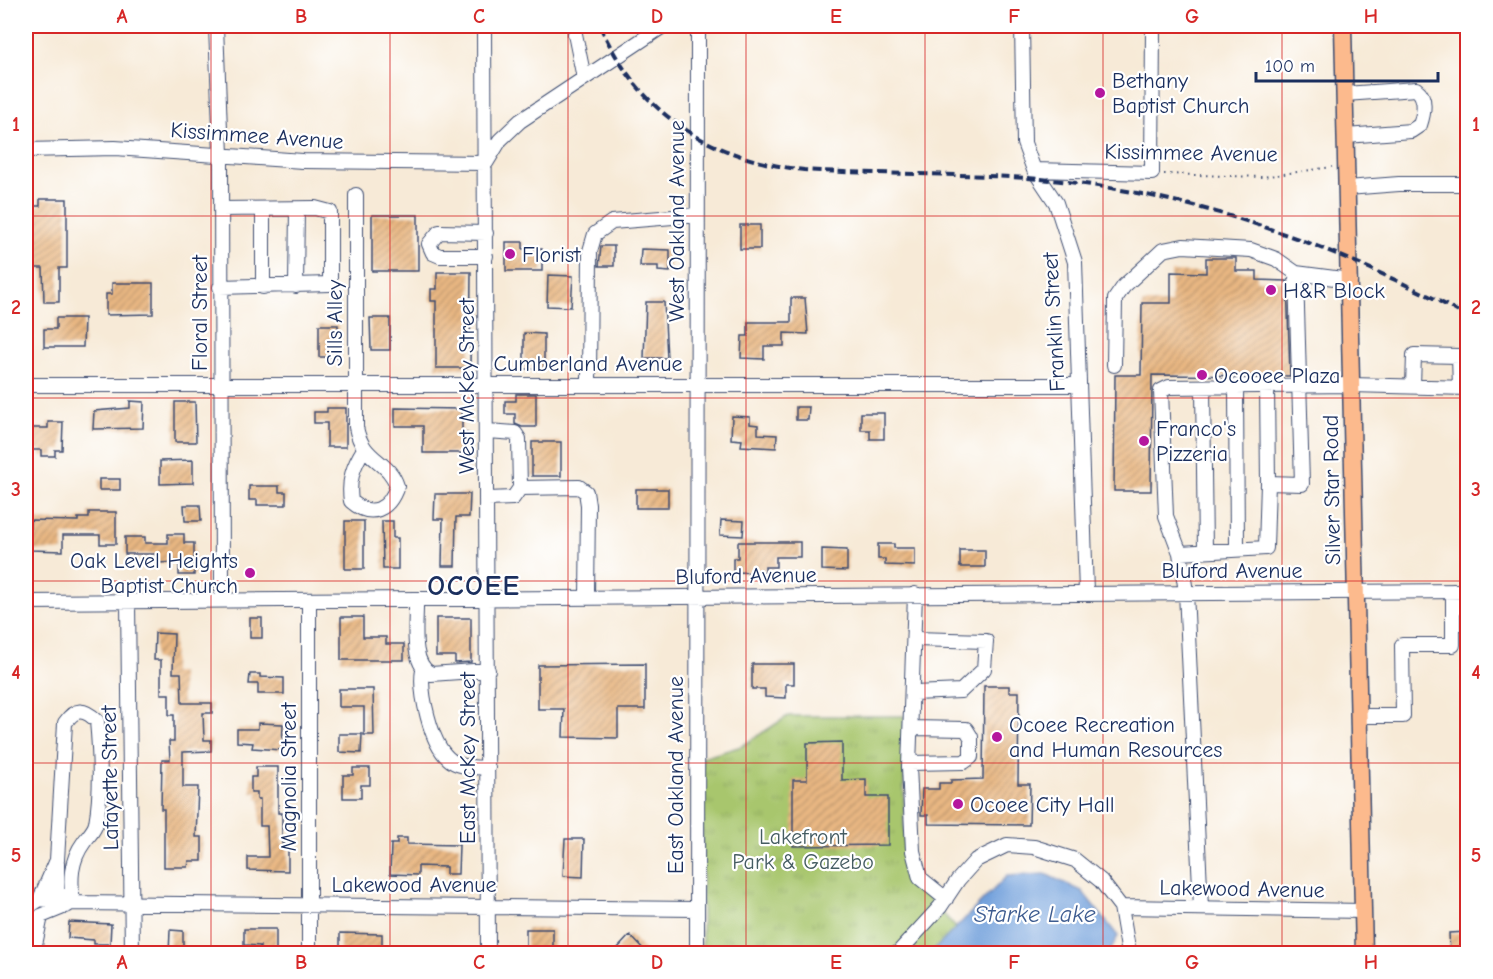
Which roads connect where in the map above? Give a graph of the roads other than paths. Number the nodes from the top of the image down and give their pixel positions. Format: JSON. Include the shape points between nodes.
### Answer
{"nodes":[{"id":1,"x":216,"y":26,"type":"edge"},
{"id":2,"x":484,"y":26,"type":"edge"},
{"id":3,"x":663,"y":26,"type":"edge"},
{"id":4,"x":698,"y":26,"type":"edge"},
{"id":5,"x":1022,"y":26,"type":"edge"},
{"id":6,"x":1153,"y":26,"type":"edge"},
{"id":7,"x":1343,"y":26,"type":"edge"},
{"id":8,"x":575,"y":34,"type":"dead end"},
{"id":9,"x":584,"y":78,"type":"junction"},
{"id":10,"x":1345,"y":94,"type":"junction"},
{"id":11,"x":1346,"y":136,"type":"junction"},
{"id":12,"x":26,"y":150,"type":"edge"},
{"id":13,"x":221,"y":155,"type":"junction"},
{"id":14,"x":486,"y":168,"type":"junction"},
{"id":15,"x":1034,"y":170,"type":"junction"},
{"id":16,"x":1467,"y":184,"type":"edge"},
{"id":17,"x":1347,"y":188,"type":"junction"},
{"id":18,"x":356,"y":195,"type":"dead end"},
{"id":19,"x":297,"y":208,"type":"junction"},
{"id":20,"x":220,"y":209,"type":"junction"},
{"id":21,"x":262,"y":209,"type":"junction"},
{"id":22,"x":697,"y":215,"type":"junction"},
{"id":23,"x":486,"y":232,"type":"junction"},
{"id":24,"x":486,"y":255,"type":"junction"},
{"id":25,"x":1296,"y":273,"type":"junction"},
{"id":26,"x":1350,"y":279,"type":"junction"},
{"id":27,"x":296,"y":286,"type":"junction"},
{"id":28,"x":220,"y":287,"type":"junction"},
{"id":29,"x":263,"y":287,"type":"junction"},
{"id":30,"x":1114,"y":365,"type":"dead end"},
{"id":31,"x":220,"y":383,"type":"junction"},
{"id":32,"x":355,"y":384,"type":"junction"},
{"id":33,"x":487,"y":384,"type":"junction"},
{"id":34,"x":589,"y":384,"type":"junction"},
{"id":35,"x":696,"y":384,"type":"junction"},
{"id":36,"x":26,"y":385,"type":"edge"},
{"id":37,"x":1078,"y":385,"type":"junction"},
{"id":38,"x":1351,"y":385,"type":"junction"},
{"id":39,"x":1236,"y":386,"type":"junction"},
{"id":40,"x":1267,"y":386,"type":"junction"},
{"id":41,"x":1300,"y":386,"type":"junction"},
{"id":42,"x":1203,"y":387,"type":"junction"},
{"id":43,"x":1413,"y":387,"type":"junction"},
{"id":44,"x":1463,"y":388,"type":"edge"},
{"id":45,"x":488,"y":432,"type":"junction"},
{"id":46,"x":364,"y":449,"type":"dead end"},
{"id":47,"x":1268,"y":483,"type":"junction"},
{"id":48,"x":520,"y":488,"type":"junction"},
{"id":49,"x":488,"y":499,"type":"junction"},
{"id":50,"x":1237,"y":550,"type":"junction"},
{"id":51,"x":1205,"y":551,"type":"junction"},
{"id":52,"x":1180,"y":552,"type":"junction"},
{"id":53,"x":1356,"y":590,"type":"junction"},
{"id":54,"x":1453,"y":591,"type":"junction"},
{"id":55,"x":1467,"y":591,"type":"edge"},
{"id":56,"x":1086,"y":592,"type":"junction"},
{"id":57,"x":1186,"y":592,"type":"junction"},
{"id":58,"x":915,"y":594,"type":"junction"},
{"id":59,"x":696,"y":597,"type":"junction"},
{"id":60,"x":586,"y":598,"type":"junction"},
{"id":61,"x":489,"y":599,"type":"junction"},
{"id":62,"x":416,"y":600,"type":"junction"},
{"id":63,"x":222,"y":601,"type":"junction"},
{"id":64,"x":309,"y":601,"type":"junction"},
{"id":65,"x":26,"y":602,"type":"edge"},
{"id":66,"x":128,"y":602,"type":"junction"},
{"id":67,"x":915,"y":639,"type":"junction"},
{"id":68,"x":423,"y":670,"type":"junction"},
{"id":69,"x":488,"y":670,"type":"junction"},
{"id":70,"x":914,"y":693,"type":"junction"},
{"id":71,"x":1359,"y":716,"type":"junction"},
{"id":72,"x":912,"y":728,"type":"junction"},
{"id":73,"x":910,"y":763,"type":"junction"},
{"id":74,"x":488,"y":768,"type":"junction"},
{"id":75,"x":57,"y":860,"type":"junction"},
{"id":76,"x":40,"y":899,"type":"junction"},
{"id":77,"x":946,"y":899,"type":"junction"},
{"id":78,"x":73,"y":903,"type":"junction"},
{"id":79,"x":132,"y":903,"type":"junction"},
{"id":80,"x":309,"y":904,"type":"junction"},
{"id":81,"x":488,"y":905,"type":"junction"},
{"id":82,"x":1122,"y":907,"type":"junction"},
{"id":83,"x":1201,"y":908,"type":"junction"},
{"id":84,"x":26,"y":909,"type":"edge"},
{"id":85,"x":696,"y":909,"type":"junction"},
{"id":86,"x":1363,"y":911,"type":"junction"},
{"id":87,"x":33,"y":954,"type":"edge"},
{"id":88,"x":132,"y":954,"type":"edge"},
{"id":89,"x":309,"y":954,"type":"edge"},
{"id":90,"x":488,"y":954,"type":"edge"},
{"id":91,"x":696,"y":954,"type":"edge"},
{"id":92,"x":897,"y":954,"type":"edge"},
{"id":93,"x":1129,"y":954,"type":"edge"},
{"id":94,"x":1364,"y":954,"type":"edge"}],
"edges":[{"from":1,"to":13,"type":"street","name":"Floral Street"},
{"from":2,"to":14,"type":"street","name":"West McKey Street"},
{"from":3,"to":9,"type":"street"},
{"from":4,"to":22,"type":"street","name":"West Oakland Avenue"},
{"from":5,"to":15,"type":"street","name":"Franklin Street","via":[[1024,144]]},
{"from":6,"to":15,"type":"street","name":"Kissimmee Avenue","via":[[1152,173]]},
{"from":7,"to":10,"type":"main road","name":"Silver Star Road"},
{"from":8,"to":9,"type":"street"},
{"from":9,"to":14,"type":"street","via":[[520,121],[500,140]]},
{"from":10,"to":11,"type":"main road","name":"Silver Star Road"},
{"from":10,"to":11,"type":"street","via":[[1416,89],[1424,105],[1420,124],[1412,131]]},
{"from":11,"to":17,"type":"main road","name":"Silver Star Road"},
{"from":12,"to":13,"type":"street","name":"Kissimmee Avenue","via":[[115,148]]},
{"from":13,"to":14,"type":"street","name":"Kissimmee Avenue"},
{"from":13,"to":20,"type":"street","name":"Floral Street"},
{"from":14,"to":23,"type":"street","name":"West McKey Street"},
{"from":15,"to":37,"type":"street","name":"Franklin Street","via":[[1056,203],[1075,262]]},
{"from":16,"to":17,"type":"street"},
{"from":17,"to":26,"type":"main road","name":"Silver Star Road"},
{"from":18,"to":32,"type":"street","name":"Sills Alley"},
{"from":19,"to":21,"type":"street"},
{"from":19,"to":27,"type":"street"},
{"from":19,"to":27,"type":"street","via":[[330,212],[330,284]]},
{"from":20,"to":21,"type":"street"},
{"from":20,"to":28,"type":"street","name":"Floral Street"},
{"from":21,"to":29,"type":"street"},
{"from":22,"to":34,"type":"street","via":[[612,222],[595,234],[590,250]]},
{"from":22,"to":35,"type":"street","name":"West Oakland Avenue"},
{"from":23,"to":24,"type":"street","name":"West McKey Street"},
{"from":23,"to":24,"type":"street","via":[[439,232],[429,244],[433,253],[440,256]]},
{"from":24,"to":33,"type":"street","name":"West McKey Street"},
{"from":25,"to":26,"type":"street"},
{"from":25,"to":30,"type":"street","via":[[1276,259],[1251,250],[1183,246],[1163,250],[1115,299]]},
{"from":25,"to":41,"type":"street"},
{"from":26,"to":38,"type":"main road","name":"Silver Star Road"},
{"from":27,"to":29,"type":"street"},
{"from":28,"to":29,"type":"street"},
{"from":28,"to":31,"type":"street","name":"Floral Street"},
{"from":31,"to":32,"type":"street","name":"Cumberland Avenue"},
{"from":31,"to":36,"type":"street","name":"Cumberland Avenue"},
{"from":31,"to":63,"type":"street","name":"Floral Street"},
{"from":32,"to":33,"type":"street","name":"Cumberland Avenue"},
{"from":32,"to":46,"type":"street","name":"Sills Alley","via":[[356,427]]},
{"from":33,"to":34,"type":"street","name":"Cumberland Avenue"},
{"from":33,"to":45,"type":"street","name":"West McKey Street"},
{"from":34,"to":35,"type":"street","name":"Cumberland Avenue"},
{"from":35,"to":37,"type":"street","name":"Cumberland Avenue"},
{"from":35,"to":59,"type":"street","name":"West Oakland Avenue"},
{"from":37,"to":56,"type":"street","name":"Franklin Street"},
{"from":38,"to":41,"type":"street"},
{"from":38,"to":43,"type":"street"},
{"from":38,"to":53,"type":"main road","name":"Silver Star Road"},
{"from":39,"to":40,"type":"street"},
{"from":39,"to":42,"type":"street"},
{"from":39,"to":50,"type":"street"},
{"from":40,"to":41,"type":"street"},
{"from":40,"to":47,"type":"street"},
{"from":41,"to":47,"type":"street","via":[[1302,484]]},
{"from":42,"to":51,"type":"street"},
{"from":42,"to":52,"type":"street","via":[[1169,387],[1161,391],[1166,516]]},
{"from":43,"to":44,"type":"street"},
{"from":43,"to":44,"type":"street","via":[[1414,355],[1459,356]]},
{"from":45,"to":48,"type":"street","via":[[515,433],[519,439]]},
{"from":45,"to":49,"type":"street","name":"West McKey Street"},
{"from":47,"to":50,"type":"street","via":[[1266,548]]},
{"from":48,"to":49,"type":"street","via":[[513,498]]},
{"from":48,"to":60,"type":"street","via":[[579,487],[585,492]]},
{"from":49,"to":61,"type":"street","name":"West McKey Street"},
{"from":50,"to":51,"type":"street"},
{"from":51,"to":52,"type":"street"},
{"from":52,"to":57,"type":"street"},
{"from":53,"to":54,"type":"street","name":"Bluford Avenue"},
{"from":53,"to":57,"type":"street","name":"Bluford Avenue"},
{"from":53,"to":71,"type":"main road","name":"Silver Star Road"},
{"from":54,"to":55,"type":"street","name":"Bluford Avenue"},
{"from":54,"to":71,"type":"street","via":[[1453,645],[1402,645],[1403,716]]},
{"from":56,"to":57,"type":"street","name":"Bluford Avenue"},
{"from":56,"to":58,"type":"street","name":"Bluford Avenue"},
{"from":57,"to":83,"type":"street"},
{"from":58,"to":59,"type":"street","name":"Bluford Avenue"},
{"from":58,"to":67,"type":"street"},
{"from":59,"to":60,"type":"street","name":"Bluford Avenue"},
{"from":59,"to":85,"type":"street","name":"East Oakland Avenue"},
{"from":60,"to":61,"type":"street","name":"Bluford Avenue"},
{"from":61,"to":62,"type":"street","name":"Bluford Avenue"},
{"from":61,"to":69,"type":"street","name":"East McKey Street"},
{"from":62,"to":64,"type":"street","name":"Bluford Avenue"},
{"from":62,"to":68,"type":"street","via":[[417,659]]},
{"from":63,"to":64,"type":"street","name":"Bluford Avenue"},
{"from":63,"to":66,"type":"street","name":"Bluford Avenue"},
{"from":64,"to":80,"type":"street","name":"Magnolia Street"},
{"from":65,"to":66,"type":"street","name":"Bluford Avenue"},
{"from":66,"to":79,"type":"street","name":"Lafayette Street"},
{"from":67,"to":70,"type":"street"},
{"from":67,"to":70,"type":"street","via":[[986,641],[984,669],[961,692]]},
{"from":68,"to":69,"type":"street","via":[[431,674]]},
{"from":68,"to":74,"type":"street","via":[[421,685],[438,745],[449,760],[465,767]]},
{"from":69,"to":74,"type":"street","name":"East McKey Street"},
{"from":70,"to":72,"type":"street"},
{"from":71,"to":86,"type":"main road","name":"Silver Star Road"},
{"from":72,"to":73,"type":"street"},
{"from":72,"to":73,"type":"street","via":[[966,729],[971,737],[971,757],[964,762]]},
{"from":73,"to":77,"type":"street","via":[[916,867],[920,878]]},
{"from":74,"to":81,"type":"street","name":"East McKey Street"},
{"from":75,"to":76,"type":"street"},
{"from":75,"to":78,"type":"street","via":[[57,892]]},
{"from":75,"to":78,"type":"street","via":[[63,735],[65,723],[78,710],[88,712],[97,721],[98,797],[96,826],[73,864]]},
{"from":76,"to":78,"type":"street","name":"Lakewood Avenue"},
{"from":76,"to":84,"type":"street"},
{"from":77,"to":82,"type":"street","via":[[976,860],[1007,845],[1034,848],[1075,861],[1101,881]]},
{"from":77,"to":92,"type":"street"},
{"from":78,"to":79,"type":"street","name":"Lakewood Avenue"},
{"from":78,"to":87,"type":"street","via":[[41,916]]},
{"from":79,"to":80,"type":"street","name":"Lakewood Avenue"},
{"from":79,"to":88,"type":"street","name":"Lafayette Street"},
{"from":80,"to":81,"type":"street","name":"Lakewood Avenue"},
{"from":80,"to":89,"type":"street","name":"Magnolia Street"},
{"from":81,"to":85,"type":"street","name":"Lakewood Avenue"},
{"from":81,"to":90,"type":"street","name":"East McKey Street"},
{"from":82,"to":83,"type":"street","name":"Lakewood Avenue"},
{"from":82,"to":93,"type":"street"},
{"from":83,"to":86,"type":"street","name":"Lakewood Avenue"},
{"from":85,"to":91,"type":"street","name":"East Oakland Avenue"},
{"from":86,"to":94,"type":"main road","name":"Silver Star Road"}]}
